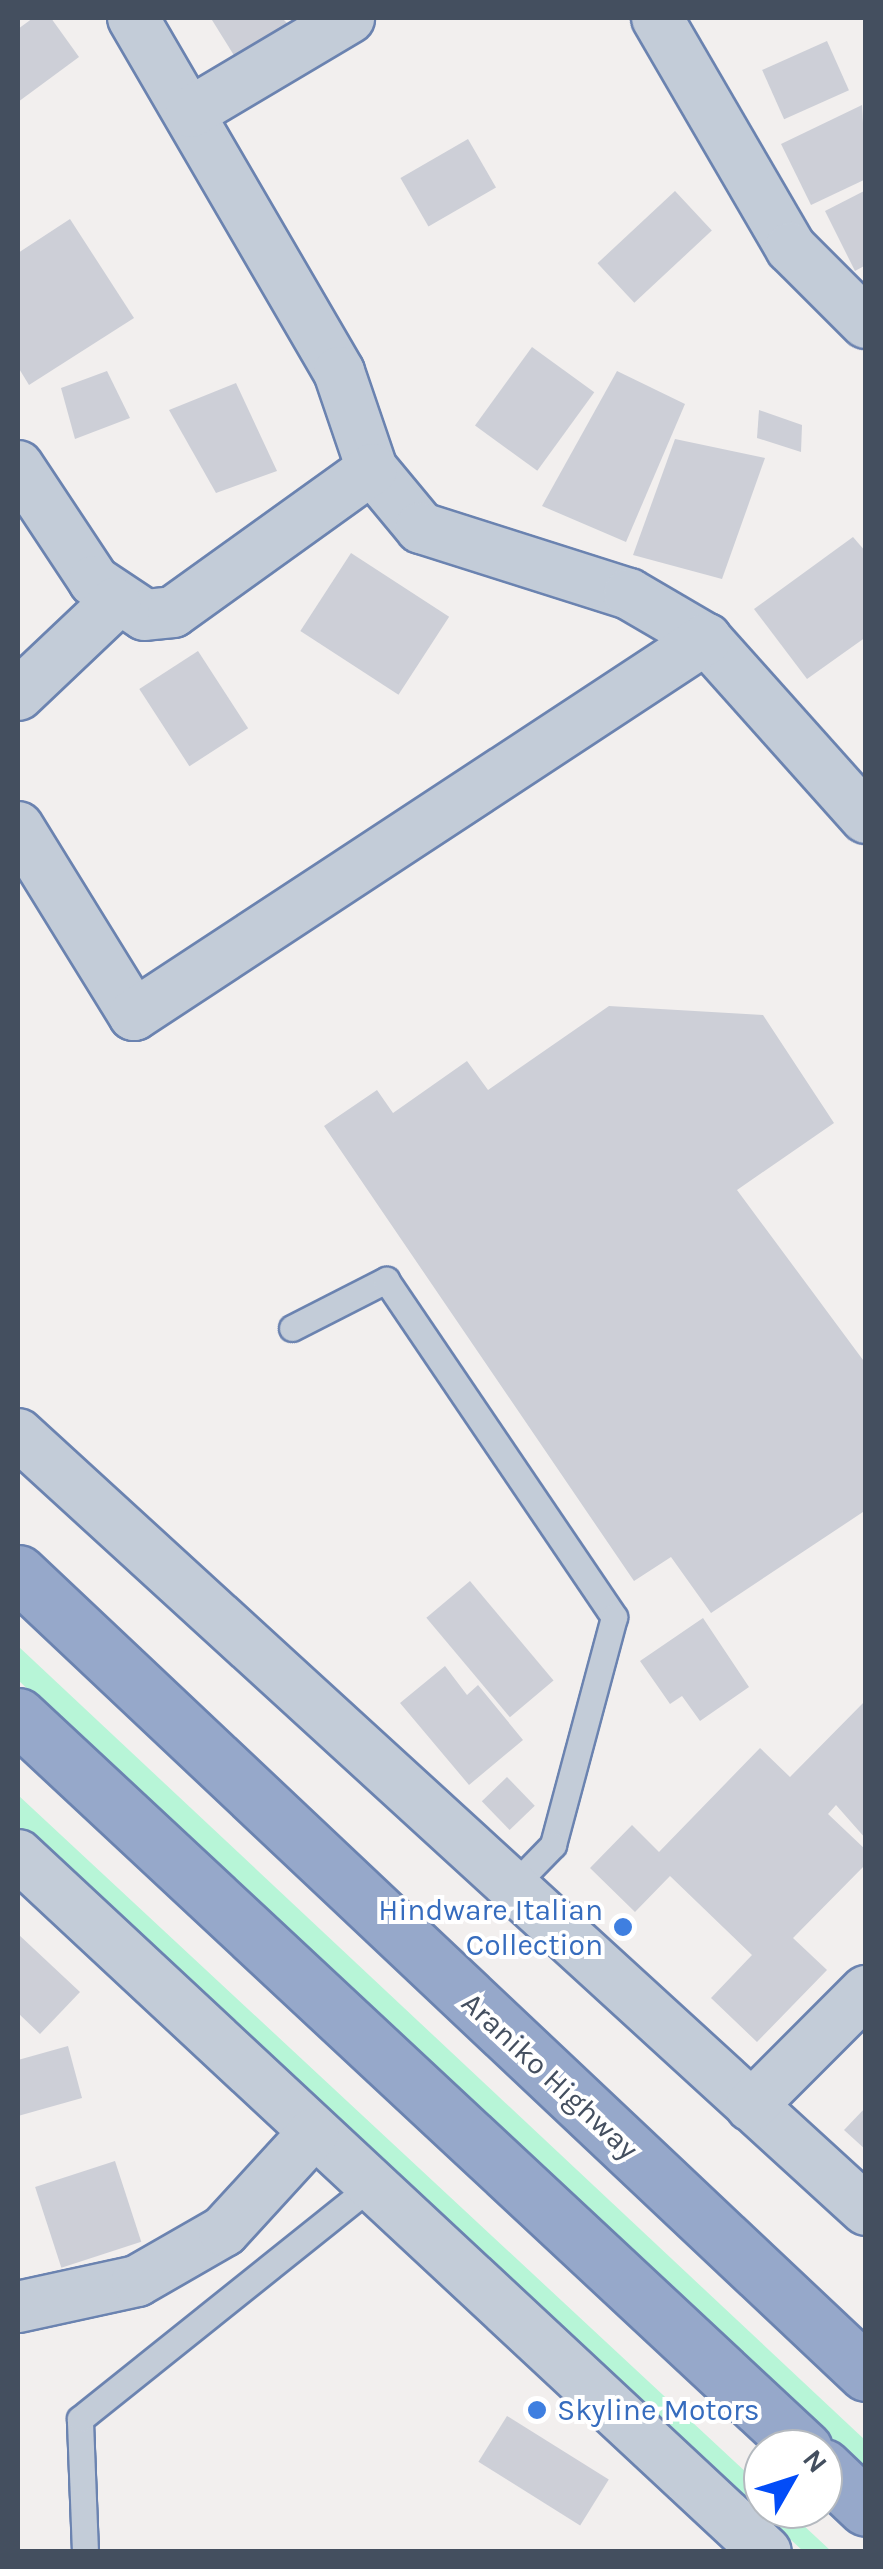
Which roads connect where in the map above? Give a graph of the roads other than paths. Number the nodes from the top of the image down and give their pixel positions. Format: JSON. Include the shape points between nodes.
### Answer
{"nodes":[{"id":1,"x":132,"y":18,"type":"edge"},
{"id":2,"x":349,"y":18,"type":"edge"},
{"id":3,"x":657,"y":18,"type":"edge"},
{"id":4,"x":190,"y":112,"type":"junction"},
{"id":5,"x":866,"y":323,"type":"edge"},
{"id":6,"x":18,"y":466,"type":"edge"},
{"id":7,"x":372,"y":469,"type":"junction"},
{"id":8,"x":115,"y":603,"type":"junction"},
{"id":9,"x":706,"y":639,"type":"junction"},
{"id":10,"x":18,"y":695,"type":"edge"},
{"id":11,"x":866,"y":818,"type":"edge"},
{"id":12,"x":18,"y":827,"type":"edge"},
{"id":13,"x":292,"y":1328,"type":"dead end"},
{"id":14,"x":18,"y":1434,"type":"edge"},
{"id":15,"x":18,"y":1573,"type":"edge"},
{"id":16,"x":18,"y":1716,"type":"edge"},
{"id":17,"x":18,"y":1855,"type":"edge"},
{"id":18,"x":512,"y":1887,"type":"junction"},
{"id":19,"x":866,"y":1991,"type":"edge"},
{"id":20,"x":752,"y":2106,"type":"junction"},
{"id":21,"x":313,"y":2134,"type":"junction"},
{"id":22,"x":368,"y":2188,"type":"junction"},
{"id":23,"x":866,"y":2210,"type":"edge"},
{"id":24,"x":18,"y":2307,"type":"edge"},
{"id":25,"x":866,"y":2373,"type":"edge"},
{"id":26,"x":783,"y":2429,"type":"edge"},
{"id":27,"x":843,"y":2486,"type":"edge"},
{"id":28,"x":866,"y":2508,"type":"edge"},
{"id":29,"x":85,"y":2552,"type":"edge"},
{"id":30,"x":766,"y":2552,"type":"edge"}],
"edges":[{"from":1,"to":4,"type":"street"},
{"from":2,"to":4,"type":"street"},
{"from":3,"to":5,"type":"street","via":[[791,248]]},
{"from":4,"to":7,"type":"street","via":[[339,372]]},
{"from":6,"to":8,"type":"street"},
{"from":7,"to":8,"type":"street","via":[[173,612]]},
{"from":7,"to":9,"type":"street","via":[[421,528],[629,594]]},
{"from":8,"to":10,"type":"street"},
{"from":9,"to":11,"type":"street"},
{"from":9,"to":12,"type":"street","via":[[134,1015]]},
{"from":13,"to":18,"type":"lane","via":[[386,1280],[614,1618],[554,1845]]},
{"from":14,"to":18,"type":"street"},
{"from":15,"to":25,"type":"highway","name":"Araniko Highway"},
{"from":16,"to":26,"type":"highway"},
{"from":17,"to":21,"type":"street"},
{"from":18,"to":20,"type":"street"},
{"from":19,"to":20,"type":"street"},
{"from":20,"to":23,"type":"street"},
{"from":21,"to":22,"type":"street"},
{"from":21,"to":24,"type":"street","via":[[224,2231],[137,2281]]},
{"from":22,"to":29,"type":"lane","via":[[80,2419]]},
{"from":22,"to":30,"type":"street"},
{"from":27,"to":28,"type":"highway"}]}
